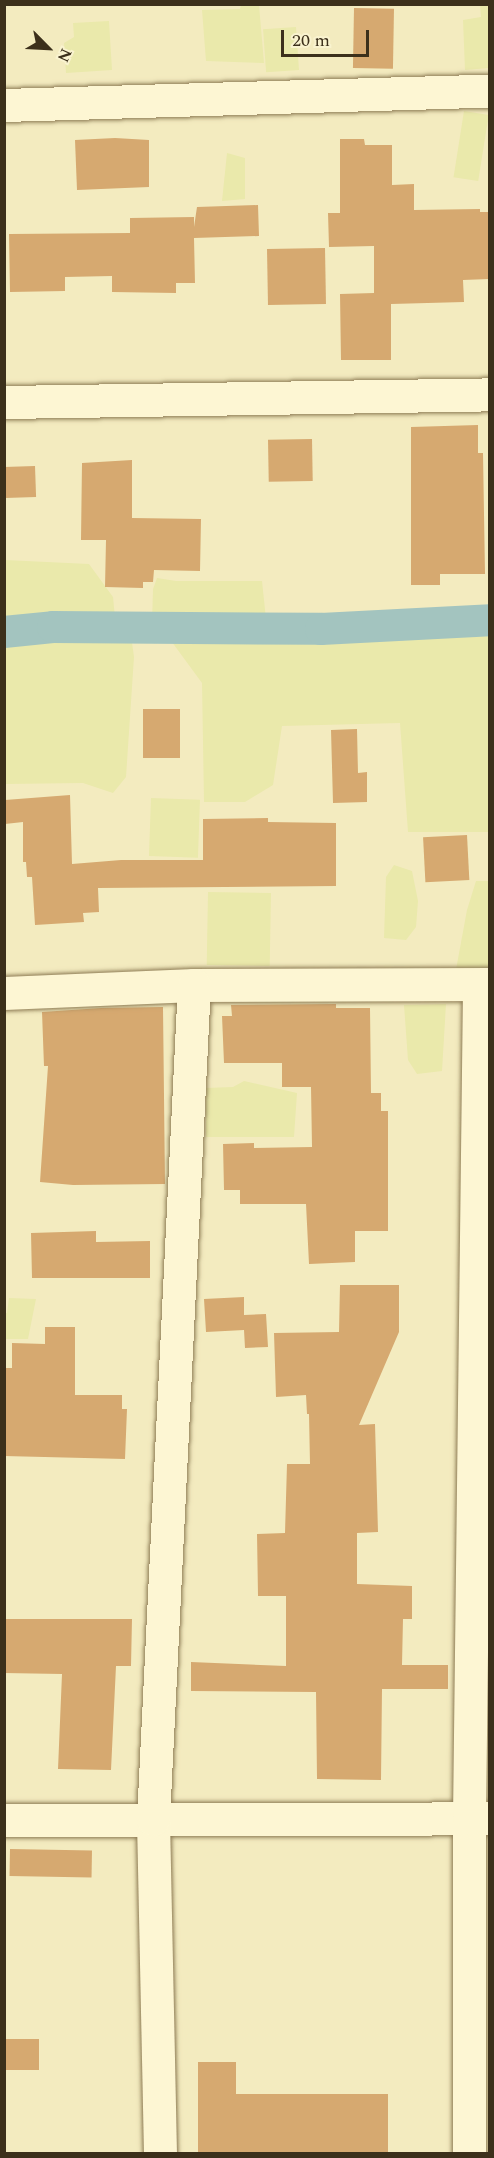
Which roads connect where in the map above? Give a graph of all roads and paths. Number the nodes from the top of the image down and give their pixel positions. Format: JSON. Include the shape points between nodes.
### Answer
{"nodes":[{"id":1,"x":489,"y":92,"type":"edge"},
{"id":2,"x":4,"y":105,"type":"edge"},
{"id":3,"x":489,"y":394,"type":"edge"},
{"id":4,"x":4,"y":402,"type":"edge"},
{"id":5,"x":194,"y":985,"type":"junction"},
{"id":6,"x":484,"y":985,"type":"edge"},
{"id":7,"x":4,"y":993,"type":"edge"},
{"id":8,"x":479,"y":1818,"type":"edge"},
{"id":9,"x":153,"y":1819,"type":"junction"},
{"id":10,"x":4,"y":1820,"type":"edge"},
{"id":11,"x":476,"y":2141,"type":"edge"},
{"id":12,"x":160,"y":2154,"type":"edge"}],
"edges":[{"from":1,"to":2,"type":"street"},
{"from":3,"to":4,"type":"street"},
{"from":5,"to":6,"type":"street"},
{"from":5,"to":7,"type":"street"},
{"from":5,"to":9,"type":"street"},
{"from":6,"to":8,"type":"street"},
{"from":8,"to":9,"type":"street"},
{"from":8,"to":11,"type":"street"},
{"from":9,"to":10,"type":"street"},
{"from":9,"to":12,"type":"street"}]}
